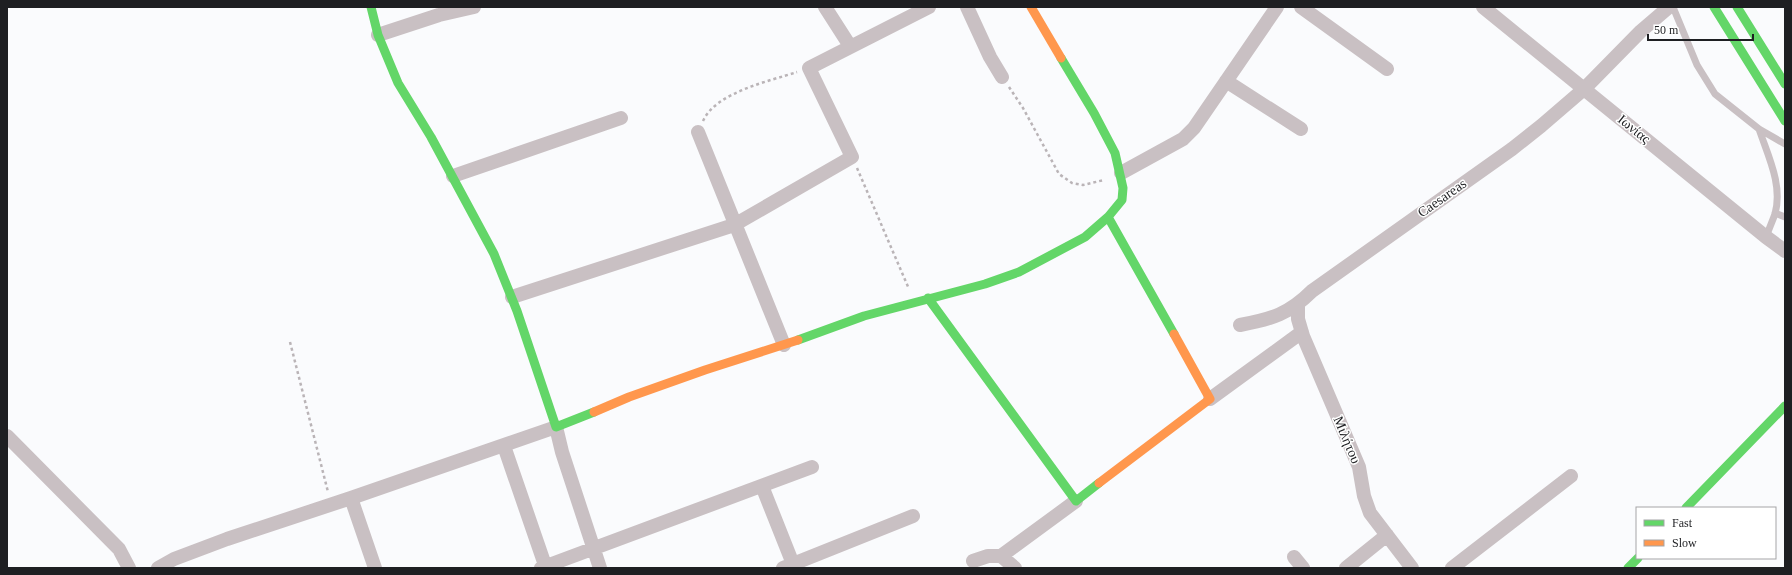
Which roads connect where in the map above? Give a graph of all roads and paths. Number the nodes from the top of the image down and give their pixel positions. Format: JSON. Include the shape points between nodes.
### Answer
{"nodes":[{"id":1,"x":371,"y":7,"type":"edge"},
{"id":2,"x":474,"y":7,"type":"edge"},
{"id":3,"x":825,"y":7,"type":"edge"},
{"id":4,"x":929,"y":7,"type":"edge"},
{"id":5,"x":967,"y":7,"type":"edge"},
{"id":6,"x":1030,"y":7,"type":"edge"},
{"id":7,"x":1277,"y":7,"type":"edge"},
{"id":8,"x":1301,"y":7,"type":"edge"},
{"id":9,"x":1483,"y":7,"type":"edge"},
{"id":10,"x":1669,"y":7,"type":"edge"},
{"id":11,"x":1673,"y":7,"type":"edge"},
{"id":12,"x":1714,"y":7,"type":"edge"},
{"id":13,"x":1737,"y":7,"type":"edge"},
{"id":14,"x":378,"y":35,"type":"junction"},
{"id":15,"x":850,"y":46,"type":"junction"},
{"id":16,"x":809,"y":68,"type":"junction"},
{"id":17,"x":1386,"y":69,"type":"dead end"},
{"id":18,"x":1002,"y":77,"type":"joint"},
{"id":19,"x":1226,"y":81,"type":"junction"},
{"id":20,"x":1785,"y":84,"type":"edge"},
{"id":21,"x":1584,"y":89,"type":"junction"},
{"id":22,"x":620,"y":118,"type":"dead end"},
{"id":23,"x":1785,"y":121,"type":"edge"},
{"id":24,"x":1302,"y":129,"type":"dead end"},
{"id":25,"x":1759,"y":129,"type":"junction"},
{"id":26,"x":698,"y":132,"type":"joint"},
{"id":27,"x":1785,"y":144,"type":"edge"},
{"id":28,"x":852,"y":157,"type":"junction"},
{"id":29,"x":1121,"y":173,"type":"junction"},
{"id":30,"x":453,"y":176,"type":"junction"},
{"id":31,"x":1775,"y":213,"type":"junction"},
{"id":32,"x":1108,"y":217,"type":"junction"},
{"id":33,"x":1785,"y":217,"type":"edge"},
{"id":34,"x":734,"y":225,"type":"junction"},
{"id":35,"x":1766,"y":237,"type":"junction"},
{"id":36,"x":1785,"y":251,"type":"edge"},
{"id":37,"x":512,"y":296,"type":"junction"},
{"id":38,"x":928,"y":298,"type":"junction"},
{"id":39,"x":914,"y":302,"type":"junction"},
{"id":40,"x":1298,"y":304,"type":"junction"},
{"id":41,"x":1240,"y":325,"type":"dead end"},
{"id":42,"x":1302,"y":332,"type":"junction"},
{"id":43,"x":290,"y":342,"type":"dead end"},
{"id":44,"x":784,"y":345,"type":"junction"},
{"id":45,"x":1210,"y":400,"type":"junction"},
{"id":46,"x":1785,"y":406,"type":"edge"},
{"id":47,"x":556,"y":427,"type":"junction"},
{"id":48,"x":7,"y":436,"type":"edge"},
{"id":49,"x":504,"y":446,"type":"junction"},
{"id":50,"x":812,"y":467,"type":"dead end"},
{"id":51,"x":1571,"y":476,"type":"dead end"},
{"id":52,"x":762,"y":486,"type":"junction"},
{"id":53,"x":351,"y":498,"type":"junction"},
{"id":54,"x":1076,"y":500,"type":"junction"},
{"id":55,"x":331,"y":505,"type":"junction"},
{"id":56,"x":1687,"y":507,"type":"edge"},
{"id":57,"x":913,"y":516,"type":"dead end"},
{"id":58,"x":1386,"y":535,"type":"junction"},
{"id":59,"x":593,"y":548,"type":"junction"},
{"id":60,"x":1001,"y":556,"type":"junction"},
{"id":61,"x":1637,"y":559,"type":"edge"},
{"id":62,"x":973,"y":561,"type":"dead end"},
{"id":63,"x":788,"y":566,"type":"edge"},
{"id":64,"x":129,"y":568,"type":"edge"},
{"id":65,"x":158,"y":568,"type":"edge"},
{"id":66,"x":374,"y":568,"type":"edge"},
{"id":67,"x":544,"y":568,"type":"edge"},
{"id":68,"x":600,"y":568,"type":"edge"},
{"id":69,"x":1015,"y":568,"type":"edge"},
{"id":70,"x":1346,"y":568,"type":"edge"},
{"id":71,"x":1412,"y":568,"type":"edge"},
{"id":72,"x":1452,"y":568,"type":"edge"},
{"id":73,"x":1628,"y":568,"type":"edge"}],
"edges":[{"from":1,"to":14,"type":"main road"},
{"from":2,"to":14,"type":"street"},
{"from":3,"to":15,"type":"street"},
{"from":4,"to":15,"type":"street"},
{"from":5,"to":18,"type":"street"},
{"from":6,"to":29,"type":"main road","via":[[1094,113],[1115,153]]},
{"from":7,"to":19,"type":"street"},
{"from":8,"to":17,"type":"street"},
{"from":9,"to":21,"type":"street","name":"Ιωνίας"},
{"from":10,"to":21,"type":"street","name":"Caesareas","via":[[1641,31]]},
{"from":11,"to":25,"type":"lane","via":[[1690,53],[1704,79],[1727,105]]},
{"from":12,"to":23,"type":"main road"},
{"from":13,"to":20,"type":"main road"},
{"from":14,"to":30,"type":"main road","via":[[398,83]]},
{"from":15,"to":16,"type":"street"},
{"from":16,"to":26,"type":"path","via":[[733,94],[705,116]]},
{"from":16,"to":28,"type":"street"},
{"from":18,"to":29,"type":"path","via":[[1059,174],[1072,183],[1083,184],[1102,181]]},
{"from":19,"to":24,"type":"street"},
{"from":19,"to":29,"type":"street","via":[[1184,139]]},
{"from":21,"to":35,"type":"street","name":"Ιωνίας"},
{"from":21,"to":40,"type":"street","name":"Caesareas","via":[[1512,149],[1312,291]]},
{"from":22,"to":30,"type":"street"},
{"from":25,"to":27,"type":"lane"},
{"from":25,"to":31,"type":"lane","via":[[1777,183]]},
{"from":26,"to":34,"type":"street"},
{"from":28,"to":34,"type":"street"},
{"from":28,"to":39,"type":"path"},
{"from":29,"to":32,"type":"main road","via":[[1122,200]]},
{"from":30,"to":37,"type":"main road","via":[[494,254]]},
{"from":31,"to":33,"type":"lane"},
{"from":31,"to":35,"type":"lane"},
{"from":32,"to":38,"type":"main road","via":[[1085,237],[1019,272],[986,284]]},
{"from":32,"to":45,"type":"main road"},
{"from":34,"to":37,"type":"street"},
{"from":34,"to":44,"type":"street"},
{"from":35,"to":36,"type":"street","name":"Ιωνίας"},
{"from":37,"to":47,"type":"main road"},
{"from":38,"to":39,"type":"main road"},
{"from":38,"to":54,"type":"main road"},
{"from":39,"to":44,"type":"main road","via":[[864,316]]},
{"from":40,"to":41,"type":"street","name":"Caesareas","via":[[1268,320]]},
{"from":40,"to":42,"type":"street","name":"Μιλήτου"},
{"from":42,"to":45,"type":"street"},
{"from":42,"to":58,"type":"street","name":"Μιλήτου","via":[[1359,467],[1370,513]]},
{"from":43,"to":55,"type":"path"},
{"from":44,"to":47,"type":"main road","via":[[698,372]]},
{"from":45,"to":54,"type":"main road"},
{"from":46,"to":56,"type":"main road"},
{"from":47,"to":49,"type":"street"},
{"from":47,"to":59,"type":"street"},
{"from":48,"to":64,"type":"street","via":[[119,549]]},
{"from":49,"to":53,"type":"street"},
{"from":49,"to":67,"type":"street"},
{"from":50,"to":52,"type":"street"},
{"from":51,"to":72,"type":"street"},
{"from":52,"to":59,"type":"street"},
{"from":52,"to":63,"type":"street"},
{"from":53,"to":55,"type":"street"},
{"from":53,"to":66,"type":"street"},
{"from":54,"to":60,"type":"street"},
{"from":55,"to":65,"type":"street","via":[[227,539],[174,559]]},
{"from":57,"to":63,"type":"street"},
{"from":58,"to":70,"type":"street"},
{"from":58,"to":71,"type":"street","name":"Μιλήτου"},
{"from":59,"to":67,"type":"street"},
{"from":59,"to":68,"type":"street"},
{"from":60,"to":62,"type":"street","via":[[988,556]]},
{"from":60,"to":69,"type":"street"},
{"from":61,"to":73,"type":"main road"}]}
